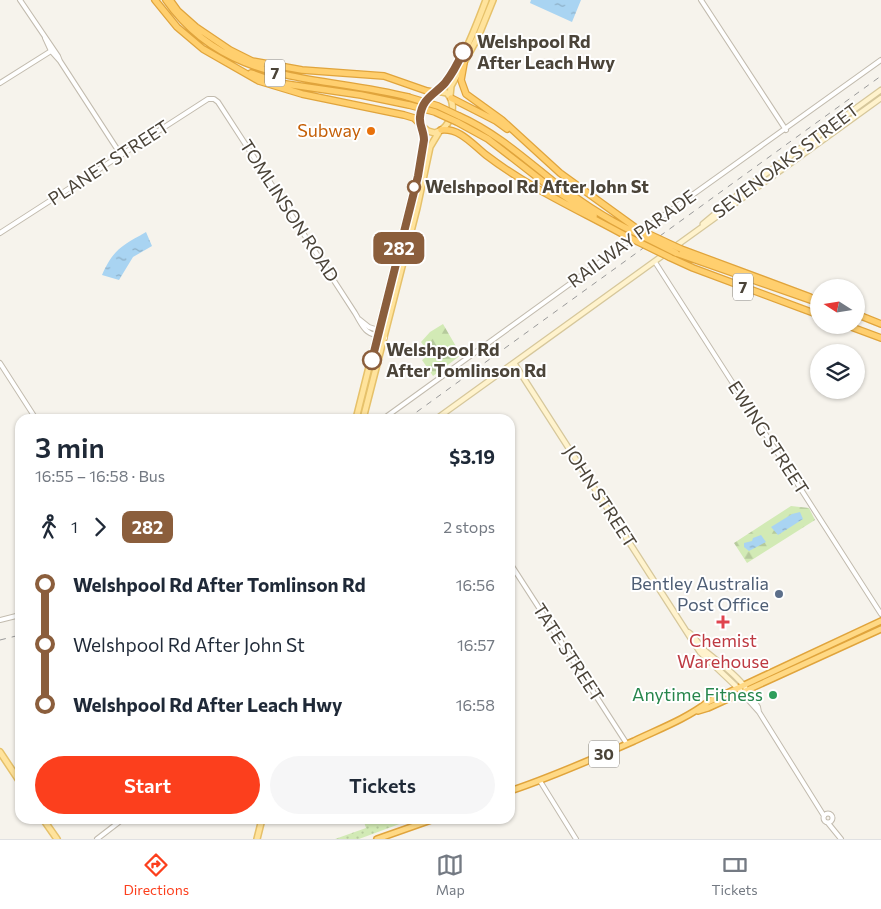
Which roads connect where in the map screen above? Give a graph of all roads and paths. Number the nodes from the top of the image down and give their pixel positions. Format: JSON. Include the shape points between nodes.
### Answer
{"nodes":[{"id":1,"x":20,"y":0,"type":"edge"},
{"id":2,"x":155,"y":0,"type":"edge"},
{"id":3,"x":166,"y":0,"type":"edge"},
{"id":4,"x":170,"y":0,"type":"edge"},
{"id":5,"x":486,"y":0,"type":"edge"},
{"id":6,"x":701,"y":0,"type":"edge"},
{"id":7,"x":493,"y":2,"type":"edge"},
{"id":8,"x":480,"y":14,"type":"junction"},
{"id":9,"x":51,"y":49,"type":"junction"},
{"id":10,"x":217,"y":58,"type":"junction"},
{"id":11,"x":881,"y":60,"type":"edge"},
{"id":12,"x":464,"y":63,"type":"junction"},
{"id":13,"x":0,"y":83,"type":"edge"},
{"id":14,"x":881,"y":90,"type":"edge"},
{"id":15,"x":434,"y":92,"type":"junction"},
{"id":16,"x":450,"y":97,"type":"junction"},
{"id":17,"x":881,"y":98,"type":"edge"},
{"id":18,"x":218,"y":102,"type":"joint"},
{"id":19,"x":458,"y":119,"type":"junction"},
{"id":20,"x":422,"y":126,"type":"junction"},
{"id":21,"x":786,"y":130,"type":"junction"},
{"id":22,"x":440,"y":131,"type":"junction"},
{"id":23,"x":817,"y":136,"type":"junction"},
{"id":24,"x":805,"y":146,"type":"junction"},
{"id":25,"x":812,"y":148,"type":"junction"},
{"id":26,"x":538,"y":153,"type":"junction"},
{"id":27,"x":121,"y":155,"type":"junction"},
{"id":28,"x":634,"y":230,"type":"junction"},
{"id":29,"x":616,"y":231,"type":"junction"},
{"id":30,"x":0,"y":233,"type":"edge"},
{"id":31,"x":693,"y":234,"type":"junction"},
{"id":32,"x":678,"y":251,"type":"junction"},
{"id":33,"x":688,"y":252,"type":"junction"},
{"id":34,"x":655,"y":262,"type":"junction"},
{"id":35,"x":737,"y":275,"type":"junction"},
{"id":36,"x":810,"y":299,"type":"edge"},
{"id":37,"x":810,"y":299,"type":"edge"},
{"id":38,"x":810,"y":312,"type":"edge"},
{"id":39,"x":865,"y":318,"type":"edge"},
{"id":40,"x":881,"y":324,"type":"edge"},
{"id":41,"x":865,"y":332,"type":"edge"},
{"id":42,"x":379,"y":333,"type":"junction"},
{"id":43,"x":385,"y":335,"type":"junction"},
{"id":44,"x":881,"y":338,"type":"edge"},
{"id":45,"x":514,"y":363,"type":"junction"},
{"id":46,"x":0,"y":364,"type":"edge"},
{"id":47,"x":33,"y":414,"type":"edge"},
{"id":48,"x":357,"y":414,"type":"edge"},
{"id":49,"x":364,"y":414,"type":"edge"},
{"id":50,"x":390,"y":414,"type":"edge"},
{"id":51,"x":443,"y":414,"type":"edge"},
{"id":52,"x":515,"y":571,"type":"edge"},
{"id":53,"x":881,"y":614,"type":"edge"},
{"id":54,"x":15,"y":616,"type":"edge"},
{"id":55,"x":0,"y":620,"type":"edge"},
{"id":56,"x":881,"y":621,"type":"edge"},
{"id":57,"x":881,"y":629,"type":"edge"},
{"id":58,"x":743,"y":689,"type":"junction"},
{"id":59,"x":627,"y":744,"type":"junction"},
{"id":60,"x":0,"y":752,"type":"edge"},
{"id":61,"x":15,"y":774,"type":"edge"},
{"id":62,"x":540,"y":781,"type":"junction"},
{"id":63,"x":515,"y":790,"type":"edge"},
{"id":64,"x":826,"y":815,"type":"junction"},
{"id":65,"x":832,"y":819,"type":"junction"},
{"id":66,"x":828,"y":823,"type":"junction"},
{"id":67,"x":46,"y":824,"type":"edge"},
{"id":68,"x":116,"y":824,"type":"edge"},
{"id":69,"x":261,"y":824,"type":"edge"},
{"id":70,"x":422,"y":824,"type":"edge"},
{"id":71,"x":837,"y":834,"type":"junction"},
{"id":72,"x":391,"y":837,"type":"edge"},
{"id":73,"x":57,"y":839,"type":"edge"},
{"id":74,"x":97,"y":839,"type":"edge"},
{"id":75,"x":257,"y":839,"type":"edge"},
{"id":76,"x":377,"y":839,"type":"edge"},
{"id":77,"x":576,"y":839,"type":"edge"},
{"id":78,"x":841,"y":839,"type":"edge"}],
"edges":[{"from":1,"to":9,"type":"street"},
{"from":2,"to":10,"type":"highway","number":"7","via":[[177,28]]},
{"from":3,"to":19,"type":"highway","number":"7","bridge":true,"via":[[203,39],[243,62],[314,82],[408,97],[438,106]]},
{"from":4,"to":15,"type":"highway","number":"7","via":[[196,27],[252,61],[302,70],[384,76]]},
{"from":5,"to":8,"type":"main road"},
{"from":6,"to":21,"type":"street"},
{"from":7,"to":8,"type":"main road"},
{"from":7,"to":12,"type":"main road"},
{"from":8,"to":15,"type":"main road","via":[[454,70]]},
{"from":9,"to":13,"type":"street"},
{"from":9,"to":27,"type":"street"},
{"from":10,"to":19,"type":"highway","number":"7","bridge":true,"via":[[279,83],[360,95]]},
{"from":10,"to":20,"type":"highway","number":"7","via":[[259,82],[404,115],[414,118]]},
{"from":11,"to":21,"type":"street","name":"RAILWAY PARADE"},
{"from":12,"to":16,"type":"main road","via":[[451,86]]},
{"from":12,"to":26,"type":"highway","via":[[460,80],[466,94],[502,120]]},
{"from":14,"to":23,"type":"main road","name":"SEVENOAKS STREET"},
{"from":15,"to":16,"type":"main road","via":[[446,93]]},
{"from":15,"to":20,"type":"main road","via":[[422,108],[419,119]]},
{"from":16,"to":22,"type":"main road","via":[[452,113]]},
{"from":16,"to":26,"type":"highway","via":[[496,121]]},
{"from":17,"to":25,"type":"main road","name":"SEVENOAKS STREET"},
{"from":18,"to":27,"type":"street","name":"PLANET STREET","via":[[208,99]]},
{"from":18,"to":42,"type":"street","name":"TOMLINSON ROAD","via":[[366,332]]},
{"from":19,"to":28,"type":"highway","number":"7","via":[[472,122],[588,206]]},
{"from":19,"to":29,"type":"highway","number":"7"},
{"from":20,"to":22,"type":"main road","via":[[430,132]]},
{"from":20,"to":42,"type":"main road","via":[[424,140],[418,176]]},
{"from":21,"to":50,"type":"street","name":"RAILWAY PARADE"},
{"from":22,"to":29,"type":"highway","number":"7","via":[[460,134],[480,151],[557,201]]},
{"from":22,"to":43,"type":"main road","via":[[430,146]]},
{"from":23,"to":24,"type":"main road","name":"SEVENOAKS STREET"},
{"from":23,"to":25,"type":"street"},
{"from":24,"to":25,"type":"street"},
{"from":24,"to":31,"type":"main road","name":"SEVENOAKS STREET","via":[[730,200]]},
{"from":25,"to":31,"type":"main road","name":"SEVENOAKS STREET"},
{"from":26,"to":28,"type":"highway"},
{"from":27,"to":30,"type":"street","name":"PLANET STREET"},
{"from":28,"to":32,"type":"highway","number":"7","bridge":true},
{"from":29,"to":38,"type":"highway","number":"7","bridge":true,"via":[[702,272]]},
{"from":31,"to":34,"type":"main road","name":"SEVENOAKS STREET"},
{"from":32,"to":33,"type":"highway"},
{"from":32,"to":35,"type":"highway","number":"7"},
{"from":33,"to":35,"type":"highway"},
{"from":33,"to":36,"type":"highway"},
{"from":34,"to":45,"type":"main road","name":"SEVENOAKS STREET"},
{"from":34,"to":53,"type":"street","name":"EWING STREET"},
{"from":35,"to":37,"type":"highway","number":"7"},
{"from":39,"to":40,"type":"highway"},
{"from":41,"to":44,"type":"highway"},
{"from":42,"to":43,"type":"street","name":"TOMLINSON ROAD"},
{"from":42,"to":48,"type":"main road"},
{"from":43,"to":49,"type":"main road"},
{"from":45,"to":51,"type":"main road","name":"SEVENOAKS STREET"},
{"from":45,"to":58,"type":"main road","name":"JOHN STREET","via":[[687,632],[732,672]]},
{"from":46,"to":47,"type":"street"},
{"from":52,"to":59,"type":"street","name":"TATE STREET"},
{"from":54,"to":55,"type":"street"},
{"from":56,"to":58,"type":"highway","number":"30"},
{"from":57,"to":58,"type":"highway","number":"30"},
{"from":58,"to":59,"type":"highway","number":"30","via":[[708,702],[696,712]]},
{"from":58,"to":64,"type":"street","via":[[758,707]]},
{"from":59,"to":62,"type":"highway","number":"30"},
{"from":60,"to":61,"type":"main road"},
{"from":62,"to":63,"type":"highway","number":"30"},
{"from":62,"to":77,"type":"street"},
{"from":64,"to":65,"type":"street"},
{"from":64,"to":66,"type":"street","via":[[824,820]]},
{"from":65,"to":66,"type":"street"},
{"from":65,"to":71,"type":"street"},
{"from":66,"to":71,"type":"street"},
{"from":67,"to":73,"type":"main road"},
{"from":68,"to":74,"type":"street"},
{"from":69,"to":75,"type":"main road"},
{"from":70,"to":72,"type":"highway"},
{"from":71,"to":78,"type":"street"},
{"from":72,"to":76,"type":"highway"}]}
